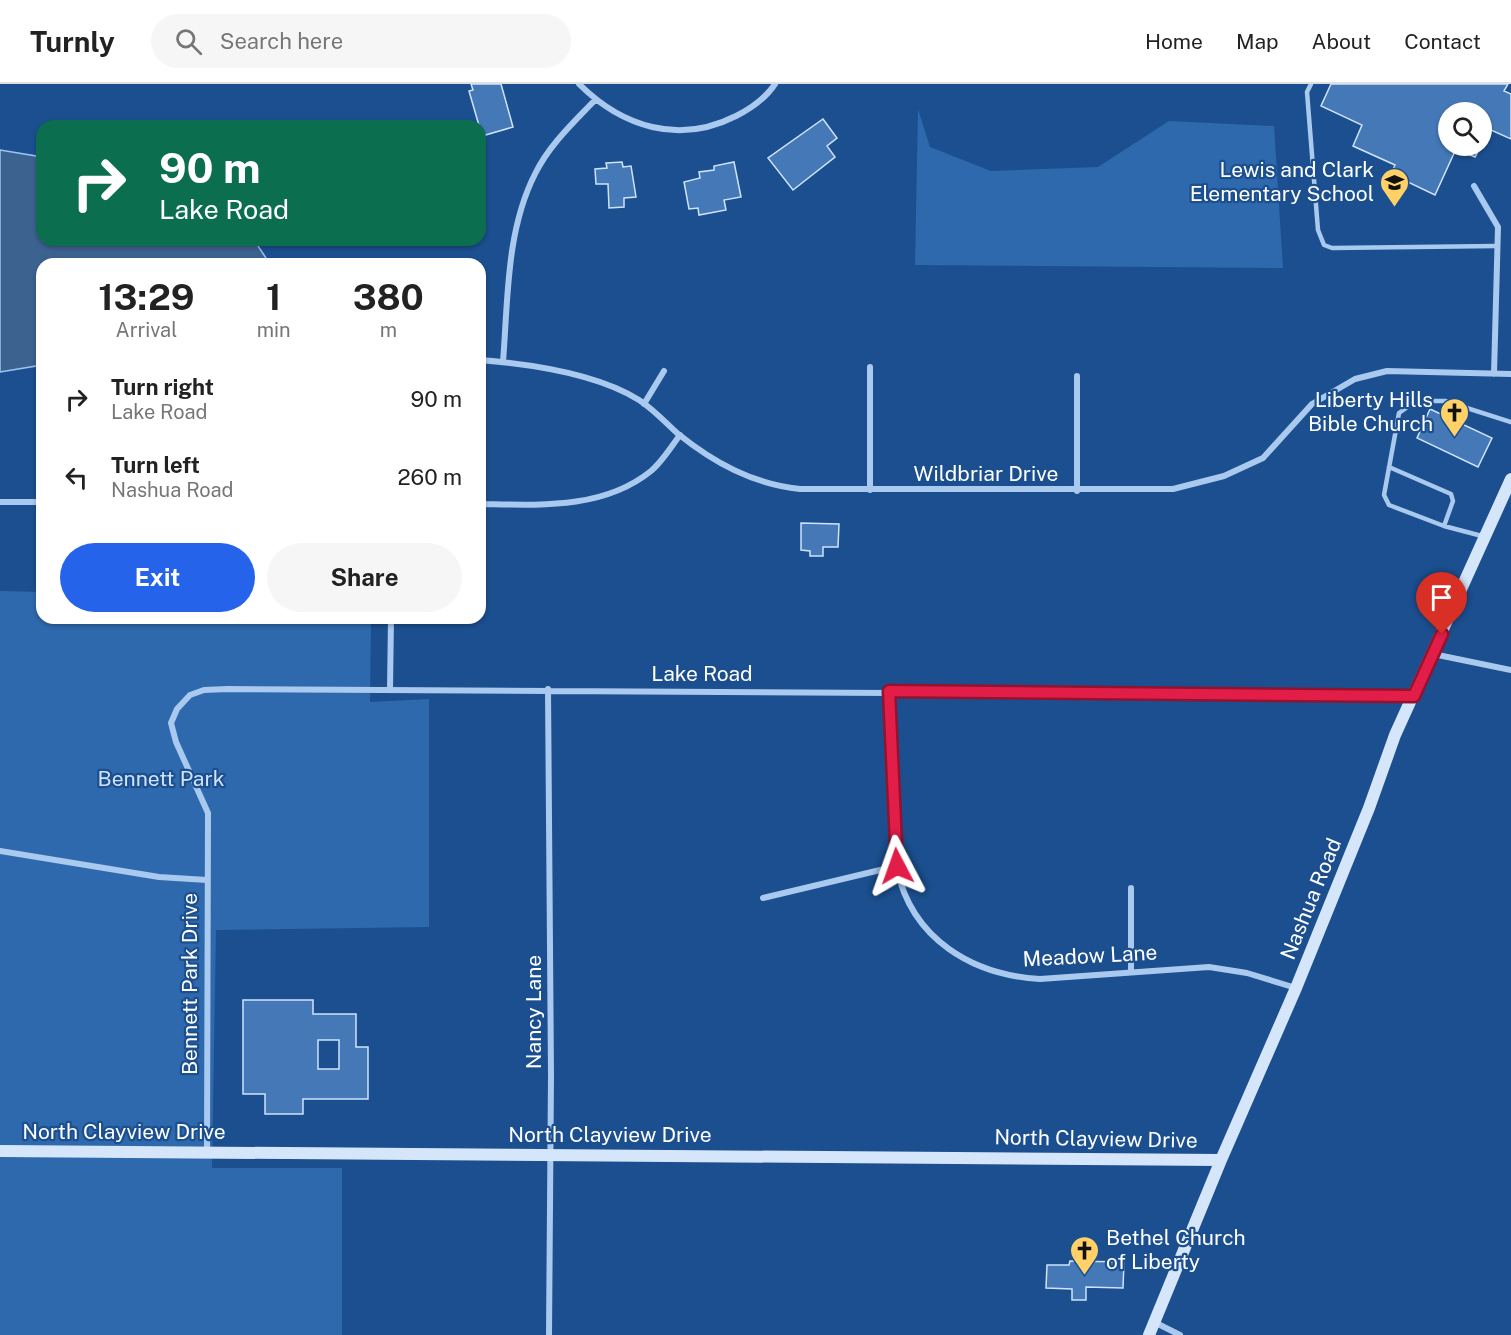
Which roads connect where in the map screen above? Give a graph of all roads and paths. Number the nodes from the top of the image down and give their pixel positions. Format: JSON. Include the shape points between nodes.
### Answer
{"nodes":[{"id":1,"x":579,"y":84,"type":"edge"},
{"id":2,"x":775,"y":84,"type":"edge"},
{"id":3,"x":1311,"y":84,"type":"edge"},
{"id":4,"x":595,"y":100,"type":"junction"},
{"id":5,"x":1474,"y":186,"type":"dead end"},
{"id":6,"x":1496,"y":246,"type":"junction"},
{"id":7,"x":486,"y":361,"type":"edge"},
{"id":8,"x":503,"y":362,"type":"junction"},
{"id":9,"x":870,"y":367,"type":"dead end"},
{"id":10,"x":664,"y":371,"type":"dead end"},
{"id":11,"x":1494,"y":374,"type":"junction"},
{"id":12,"x":1511,"y":374,"type":"edge"},
{"id":13,"x":1077,"y":376,"type":"dead end"},
{"id":14,"x":644,"y":404,"type":"junction"},
{"id":15,"x":1511,"y":422,"type":"edge"},
{"id":16,"x":680,"y":435,"type":"junction"},
{"id":17,"x":1389,"y":466,"type":"junction"},
{"id":18,"x":1511,"y":479,"type":"edge"},
{"id":19,"x":870,"y":490,"type":"junction"},
{"id":20,"x":1077,"y":491,"type":"junction"},
{"id":21,"x":0,"y":502,"type":"edge"},
{"id":22,"x":36,"y":502,"type":"edge"},
{"id":23,"x":486,"y":504,"type":"edge"},
{"id":24,"x":1444,"y":526,"type":"junction"},
{"id":25,"x":1484,"y":537,"type":"junction"},
{"id":26,"x":391,"y":624,"type":"edge"},
{"id":27,"x":1433,"y":654,"type":"junction"},
{"id":28,"x":1511,"y":670,"type":"edge"},
{"id":29,"x":390,"y":689,"type":"junction"},
{"id":30,"x":548,"y":689,"type":"junction"},
{"id":31,"x":889,"y":691,"type":"junction"},
{"id":32,"x":1414,"y":696,"type":"junction"},
{"id":33,"x":0,"y":851,"type":"edge"},
{"id":34,"x":897,"y":866,"type":"junction"},
{"id":35,"x":207,"y":880,"type":"junction"},
{"id":36,"x":1131,"y":888,"type":"dead end"},
{"id":37,"x":764,"y":898,"type":"dead end"},
{"id":38,"x":1131,"y":972,"type":"junction"},
{"id":39,"x":1296,"y":988,"type":"junction"},
{"id":40,"x":0,"y":1151,"type":"edge"},
{"id":41,"x":207,"y":1152,"type":"junction"},
{"id":42,"x":550,"y":1154,"type":"junction"},
{"id":43,"x":1221,"y":1160,"type":"junction"},
{"id":44,"x":1154,"y":1322,"type":"junction"},
{"id":45,"x":549,"y":1335,"type":"edge"},
{"id":46,"x":1149,"y":1335,"type":"edge"},
{"id":47,"x":1180,"y":1335,"type":"edge"}],
"edges":[{"from":1,"to":4,"type":"street"},
{"from":2,"to":4,"type":"street","via":[[754,107],[720,124],[683,131],[643,127]]},
{"from":3,"to":6,"type":"lane","via":[[1307,99],[1318,230],[1324,245]]},
{"from":4,"to":8,"type":"street","via":[[559,138],[535,174],[516,227]]},
{"from":5,"to":6,"type":"street","via":[[1498,227]]},
{"from":6,"to":11,"type":"street"},
{"from":7,"to":8,"type":"street","name":"Wildbriar Drive"},
{"from":8,"to":14,"type":"street","name":"Wildbriar Drive","via":[[537,365],[612,388]]},
{"from":9,"to":19,"type":"street"},
{"from":10,"to":14,"type":"street"},
{"from":11,"to":12,"type":"street","name":"Wildbriar Drive"},
{"from":11,"to":20,"type":"street","name":"Wildbriar Drive","via":[[1371,374],[1326,394],[1300,416],[1263,458],[1224,476],[1173,489]]},
{"from":13,"to":20,"type":"street"},
{"from":14,"to":16,"type":"street","name":"Wildbriar Drive"},
{"from":15,"to":17,"type":"lane","via":[[1445,401],[1416,401],[1399,413]]},
{"from":16,"to":19,"type":"street","name":"Wildbriar Drive","via":[[723,465],[765,483],[800,489]]},
{"from":16,"to":23,"type":"street","via":[[651,471],[629,486],[559,504]]},
{"from":17,"to":24,"type":"lane","via":[[1384,495],[1389,505]]},
{"from":17,"to":24,"type":"lane","via":[[1451,494]]},
{"from":18,"to":25,"type":"street","name":"Nashua Road"},
{"from":19,"to":20,"type":"street","name":"Wildbriar Drive"},
{"from":21,"to":22,"type":"street"},
{"from":24,"to":25,"type":"lane"},
{"from":25,"to":27,"type":"street","name":"Nashua Road"},
{"from":26,"to":29,"type":"street"},
{"from":27,"to":28,"type":"street"},
{"from":27,"to":32,"type":"street","name":"Nashua Road"},
{"from":29,"to":30,"type":"street","name":"Lake Road"},
{"from":29,"to":35,"type":"street","name":"Lake Road","via":[[204,690],[182,702],[171,723],[208,813]]},
{"from":30,"to":31,"type":"street","name":"Lake Road"},
{"from":30,"to":42,"type":"street","name":"Nancy Lane"},
{"from":31,"to":32,"type":"street","name":"Lake Road"},
{"from":31,"to":34,"type":"street","name":"Meadow Lane"},
{"from":32,"to":39,"type":"street","name":"Nashua Road","via":[[1395,735]]},
{"from":33,"to":35,"type":"street","name":"Bennett Park Drive","via":[[159,877]]},
{"from":34,"to":37,"type":"street"},
{"from":34,"to":38,"type":"street","name":"Meadow Lane","via":[[916,916],[939,943],[969,963],[1029,979]]},
{"from":35,"to":41,"type":"street","name":"Bennett Park Drive"},
{"from":36,"to":38,"type":"street"},
{"from":38,"to":39,"type":"street","name":"Meadow Lane","via":[[1209,967],[1247,973]]},
{"from":39,"to":43,"type":"street","name":"Nashua Road"},
{"from":40,"to":41,"type":"street","name":"North Clayview Drive"},
{"from":41,"to":42,"type":"street","name":"North Clayview Drive"},
{"from":42,"to":43,"type":"street","name":"North Clayview Drive"},
{"from":42,"to":45,"type":"street","name":"Nancy Lane"},
{"from":43,"to":44,"type":"street","name":"Nashua Road"},
{"from":44,"to":46,"type":"street","name":"Nashua Road"},
{"from":44,"to":47,"type":"street"}]}
